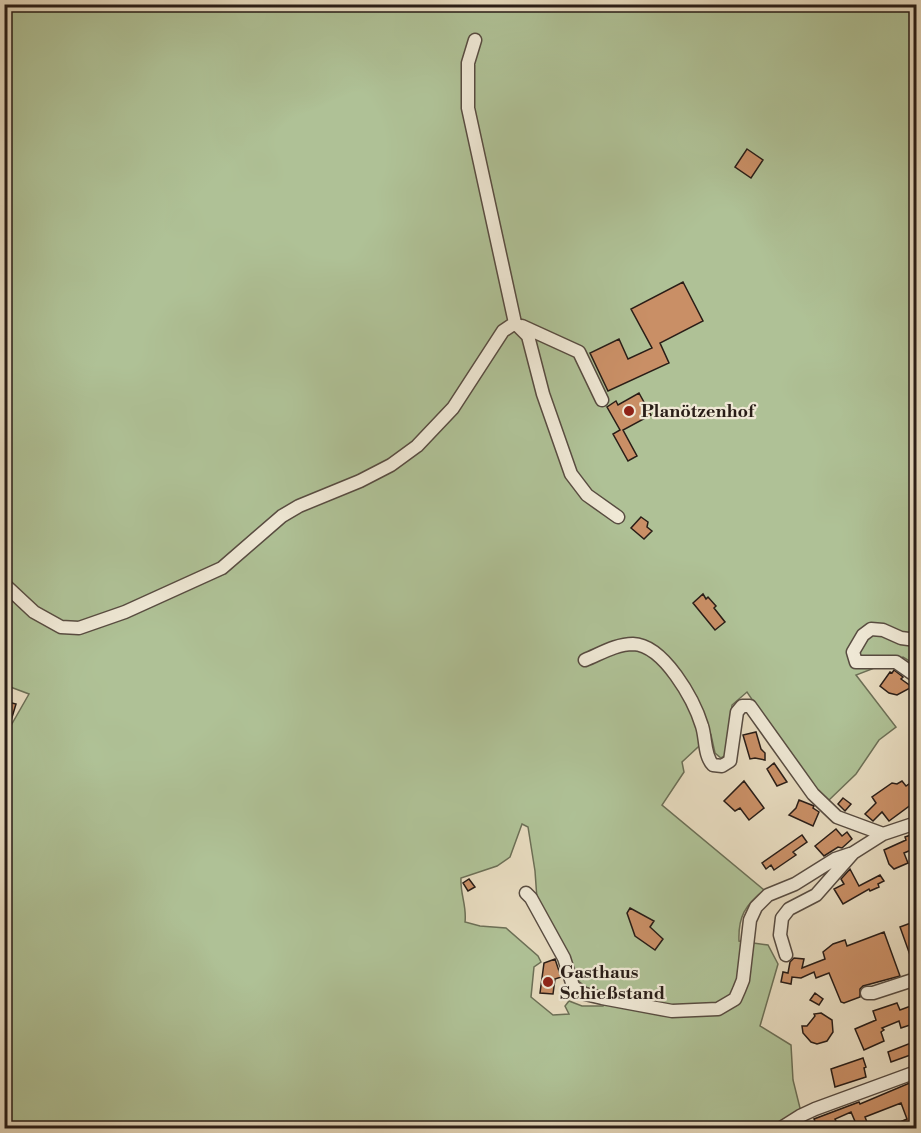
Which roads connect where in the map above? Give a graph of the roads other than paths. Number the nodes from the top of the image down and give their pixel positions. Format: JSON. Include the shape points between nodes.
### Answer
{"nodes":[{"id":1,"x":476,"y":40,"type":"dead end"},
{"id":2,"x":515,"y":323,"type":"junction"},
{"id":3,"x":602,"y":400,"type":"dead end"},
{"id":4,"x":618,"y":517,"type":"dead end"},
{"id":5,"x":4,"y":584,"type":"edge"},
{"id":6,"x":916,"y":640,"type":"edge"},
{"id":7,"x":585,"y":660,"type":"dead end"},
{"id":8,"x":916,"y":676,"type":"edge"},
{"id":9,"x":916,"y":823,"type":"edge"},
{"id":10,"x":883,"y":834,"type":"junction"},
{"id":11,"x":853,"y":853,"type":"junction"},
{"id":12,"x":526,"y":893,"type":"dead end"},
{"id":13,"x":786,"y":955,"type":"dead end"},
{"id":14,"x":916,"y":979,"type":"edge"},
{"id":15,"x":867,"y":993,"type":"dead end"},
{"id":16,"x":916,"y":1072,"type":"edge"},
{"id":17,"x":781,"y":1128,"type":"edge"}],
"edges":[{"from":1,"to":2,"type":"street","via":[[468,63],[468,108]]},
{"from":2,"to":3,"type":"street","via":[[579,352]]},
{"from":2,"to":4,"type":"street","via":[[528,336],[571,474],[587,495]]},
{"from":2,"to":5,"type":"street","via":[[503,331],[453,408],[417,446],[391,465],[282,516],[222,568],[125,612],[79,628],[61,627],[34,612]]},
{"from":6,"to":8,"type":"street","via":[[871,629],[853,652],[856,662],[896,662]]},
{"from":7,"to":10,"type":"street","via":[[631,644],[655,653],[680,681],[695,706],[712,765],[722,766],[730,761],[737,712],[742,706],[750,706],[813,794],[837,817]]},
{"from":9,"to":10,"type":"street"},
{"from":10,"to":11,"type":"street"},
{"from":11,"to":12,"type":"street","via":[[768,894],[756,907],[750,920],[743,980],[735,999],[718,1009],[672,1011],[581,993],[573,986],[564,958]]},
{"from":11,"to":13,"type":"street","via":[[816,894],[789,909],[782,918],[780,934]]},
{"from":14,"to":15,"type":"street"},
{"from":16,"to":17,"type":"street","via":[[815,1109]]}]}
